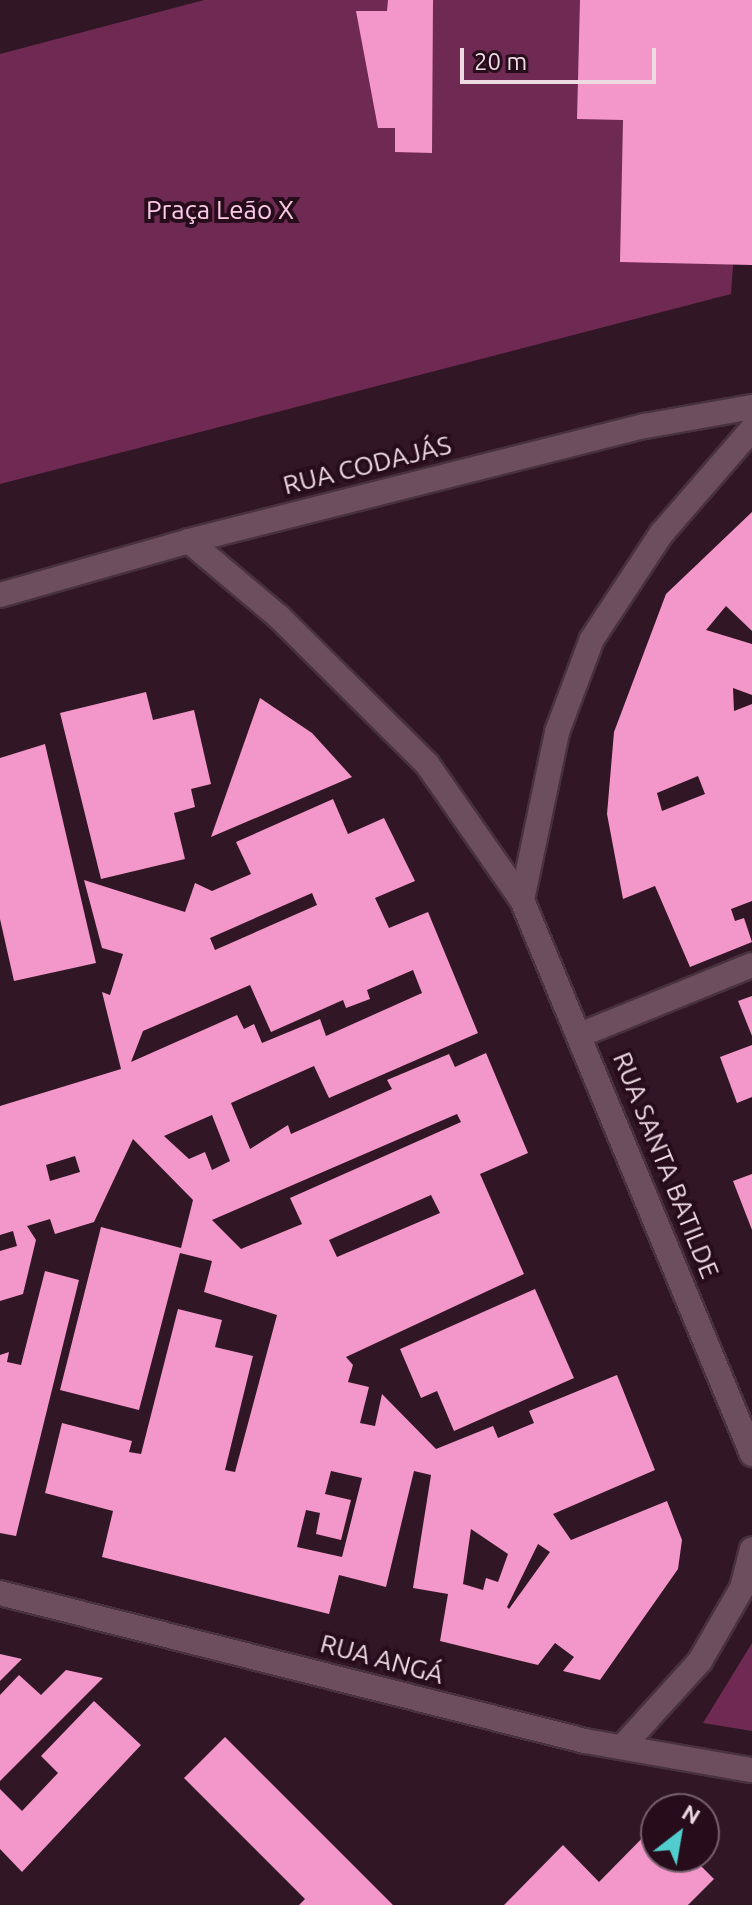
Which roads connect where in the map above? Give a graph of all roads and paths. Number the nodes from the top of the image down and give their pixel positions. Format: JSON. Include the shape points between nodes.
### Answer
{"nodes":[{"id":1,"x":752,"y":407,"type":"edge"},
{"id":2,"x":752,"y":429,"type":"edge"},
{"id":3,"x":189,"y":541,"type":"junction"},
{"id":4,"x":0,"y":595,"type":"edge"},
{"id":5,"x":522,"y":900,"type":"junction"},
{"id":6,"x":752,"y":965,"type":"edge"},
{"id":7,"x":582,"y":1034,"type":"junction"},
{"id":8,"x":752,"y":1454,"type":"edge"},
{"id":9,"x":752,"y":1549,"type":"edge"},
{"id":10,"x":0,"y":1593,"type":"edge"},
{"id":11,"x":623,"y":1746,"type":"junction"},
{"id":12,"x":752,"y":1770,"type":"edge"}],
"edges":[{"from":1,"to":3,"type":"street","name":"RUA CODAJÁS","via":[[629,430]]},
{"from":2,"to":5,"type":"street","via":[[662,533],[592,639],[557,732]]},
{"from":3,"to":4,"type":"street","name":"RUA CODAJÁS"},
{"from":3,"to":5,"type":"street","name":"RUA SANTA BATILDE","via":[[279,617],[427,764]]},
{"from":5,"to":7,"type":"street","name":"RUA SANTA BATILDE"},
{"from":6,"to":7,"type":"street"},
{"from":7,"to":8,"type":"street","name":"RUA SANTA BATILDE"},
{"from":9,"to":11,"type":"street","via":[[742,1588],[700,1661]]},
{"from":10,"to":11,"type":"street","name":"RUA ANGÁ"},
{"from":11,"to":12,"type":"street","name":"RUA ANGÁ"}]}
